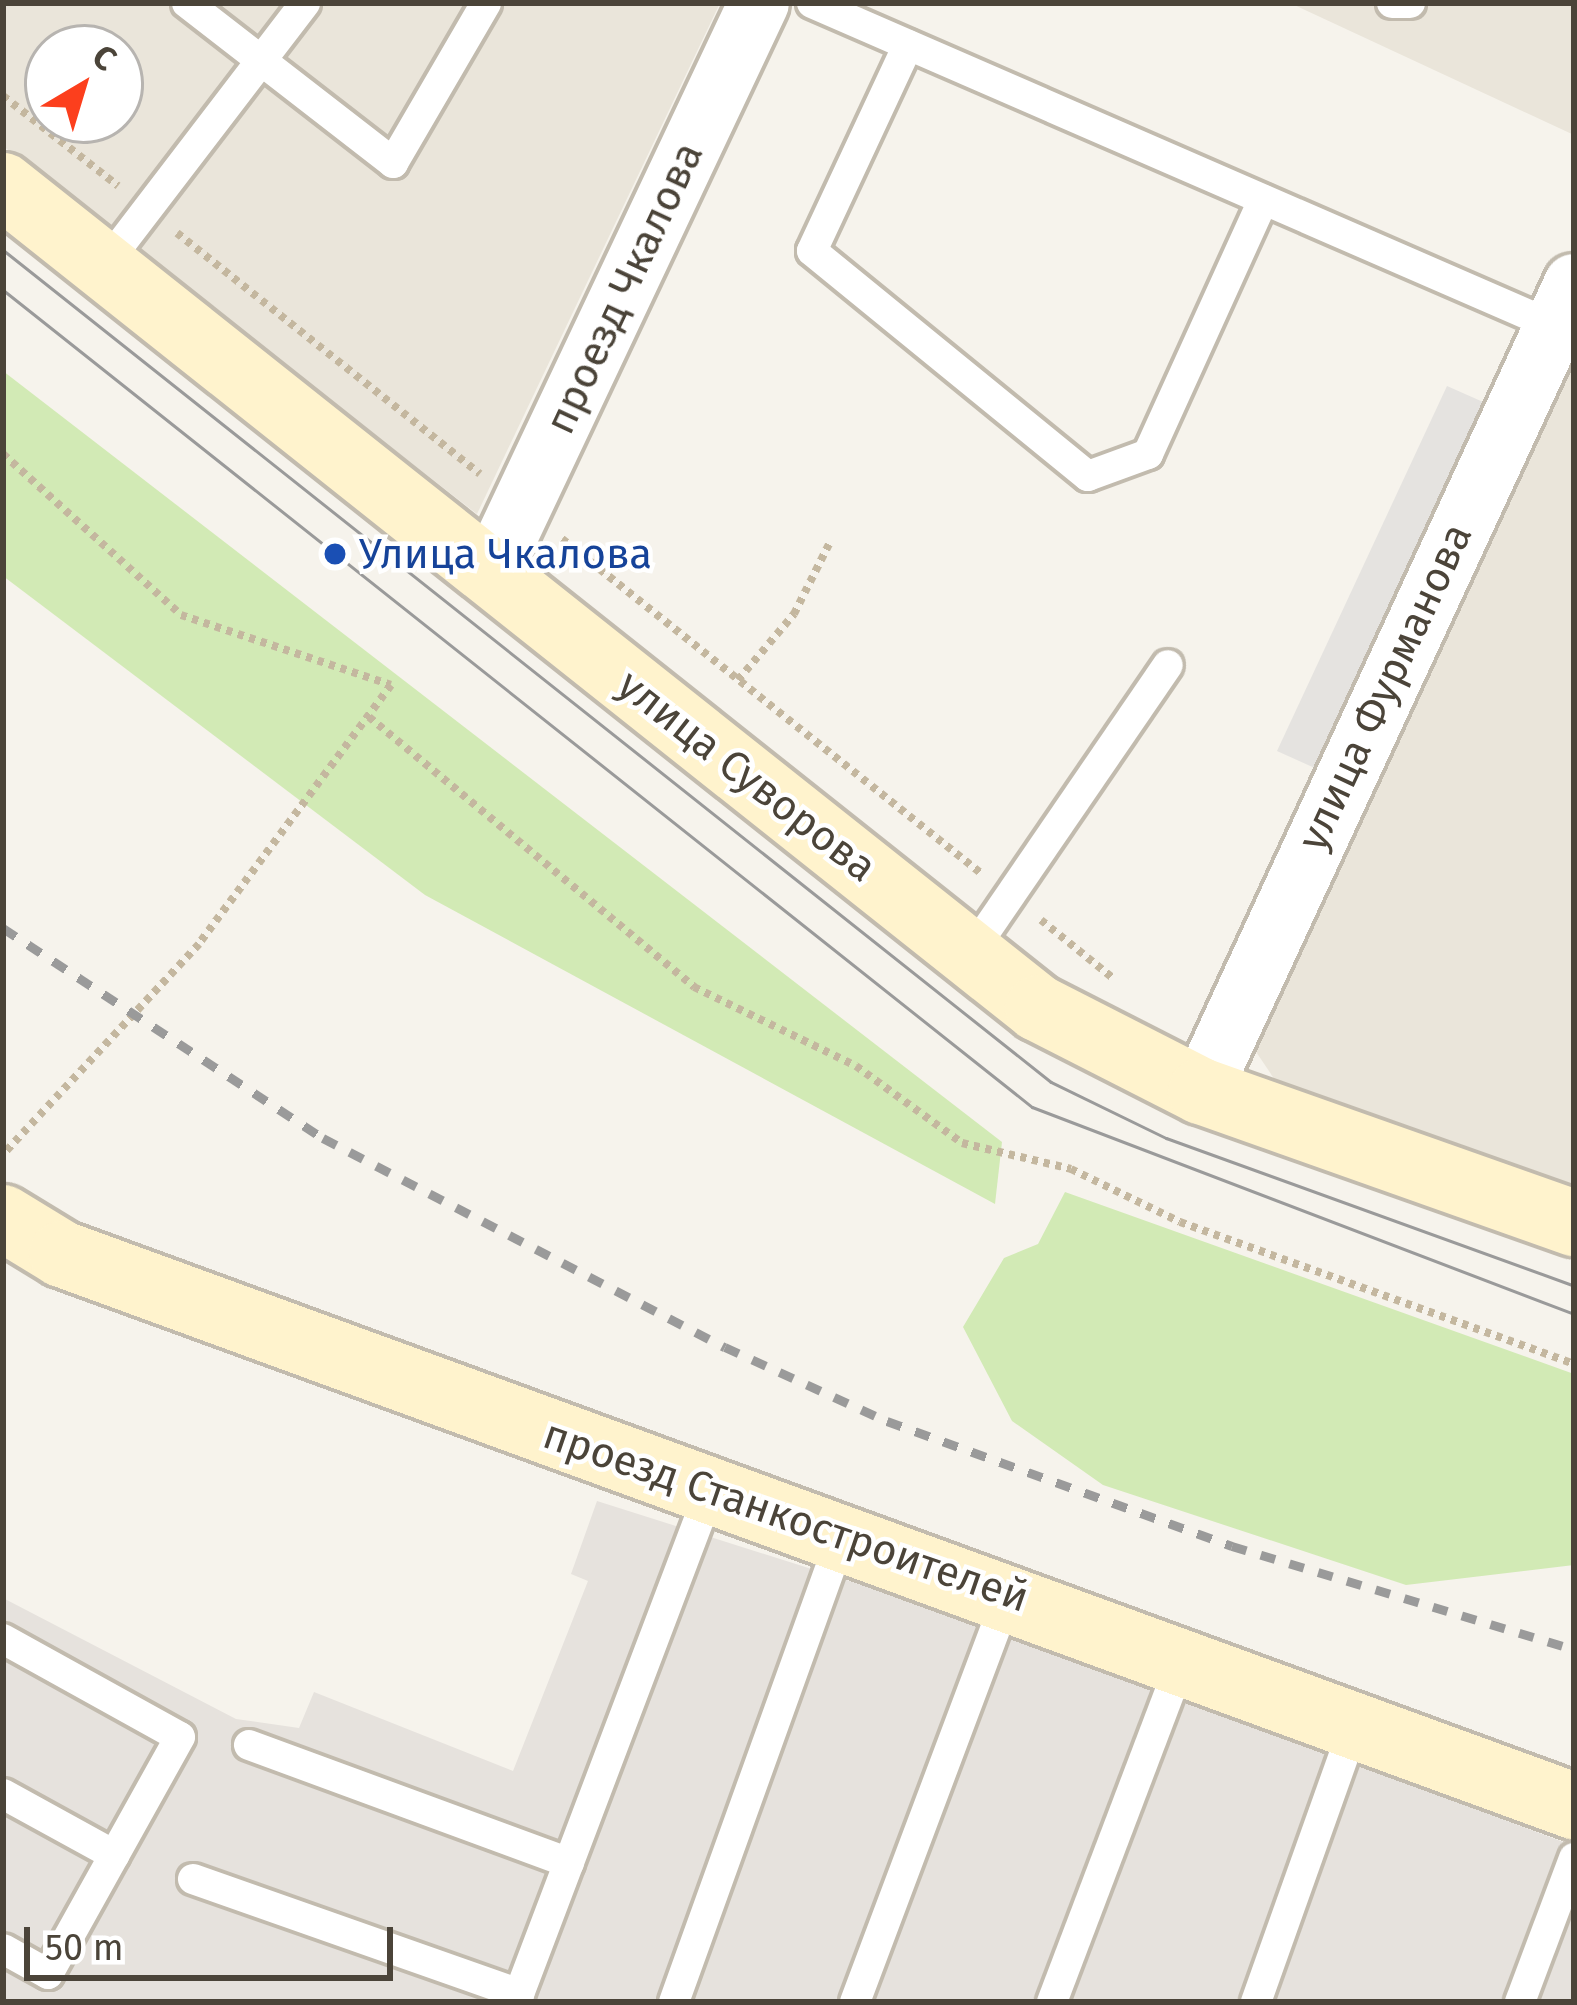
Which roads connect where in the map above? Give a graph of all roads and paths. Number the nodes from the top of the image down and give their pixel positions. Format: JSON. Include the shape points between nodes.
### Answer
{"nodes":[{"id":1,"x":187,"y":3,"type":"edge"},
{"id":2,"x":305,"y":3,"type":"edge"},
{"id":3,"x":486,"y":3,"type":"edge"},
{"id":4,"x":759,"y":3,"type":"edge"},
{"id":5,"x":812,"y":3,"type":"edge"},
{"id":6,"x":1392,"y":3,"type":"edge"},
{"id":7,"x":1410,"y":3,"type":"edge"},
{"id":8,"x":908,"y":45,"type":"junction"},
{"id":9,"x":261,"y":61,"type":"junction"},
{"id":10,"x":3,"y":96,"type":"edge"},
{"id":11,"x":3,"y":186,"type":"edge"},
{"id":12,"x":1263,"y":200,"type":"junction"},
{"id":13,"x":147,"y":209,"type":"junction"},
{"id":14,"x":104,"y":266,"type":"junction"},
{"id":15,"x":1564,"y":305,"type":"edge"},
{"id":16,"x":3,"y":454,"type":"edge"},
{"id":17,"x":521,"y":506,"type":"junction"},
{"id":18,"x":829,"y":544,"type":"dead end"},
{"id":19,"x":490,"y":573,"type":"junction"},
{"id":20,"x":1168,"y":665,"type":"dead end"},
{"id":21,"x":739,"y":680,"type":"junction"},
{"id":22,"x":369,"y":717,"type":"junction"},
{"id":23,"x":1010,"y":896,"type":"junction"},
{"id":24,"x":970,"y":954,"type":"junction"},
{"id":25,"x":1128,"y":990,"type":"dead end"},
{"id":26,"x":1201,"y":1091,"type":"junction"},
{"id":27,"x":3,"y":1154,"type":"edge"},
{"id":28,"x":3,"y":1218,"type":"edge"},
{"id":29,"x":1574,"y":1223,"type":"edge"},
{"id":30,"x":1574,"y":1364,"type":"edge"},
{"id":31,"x":710,"y":1493,"type":"junction"},
{"id":32,"x":843,"y":1532,"type":"junction"},
{"id":33,"x":1009,"y":1593,"type":"junction"},
{"id":34,"x":3,"y":1639,"type":"edge"},
{"id":35,"x":1182,"y":1659,"type":"junction"},
{"id":36,"x":1355,"y":1724,"type":"junction"},
{"id":37,"x":248,"y":1744,"type":"dead end"},
{"id":38,"x":3,"y":1794,"type":"edge"},
{"id":39,"x":1574,"y":1806,"type":"edge"},
{"id":40,"x":114,"y":1855,"type":"junction"},
{"id":41,"x":1574,"y":1858,"type":"edge"},
{"id":42,"x":569,"y":1863,"type":"junction"},
{"id":43,"x":193,"y":1879,"type":"dead end"},
{"id":44,"x":3,"y":1948,"type":"edge"},
{"id":45,"x":517,"y":1998,"type":"edge"},
{"id":46,"x":674,"y":2002,"type":"edge"},
{"id":47,"x":855,"y":2002,"type":"edge"},
{"id":48,"x":1052,"y":2002,"type":"edge"},
{"id":49,"x":1256,"y":2002,"type":"edge"},
{"id":50,"x":1520,"y":2002,"type":"edge"}],
"edges":[{"from":1,"to":9,"type":"lane"},
{"from":2,"to":9,"type":"lane"},
{"from":3,"to":9,"type":"lane","via":[[393,163]]},
{"from":4,"to":17,"type":"street","name":"проезд Чкалова"},
{"from":5,"to":8,"type":"lane"},
{"from":6,"to":7,"type":"lane"},
{"from":8,"to":12,"type":"lane"},
{"from":8,"to":12,"type":"lane","via":[[812,250],[1088,476],[1148,454]]},
{"from":9,"to":13,"type":"lane"},
{"from":10,"to":13,"type":"path"},
{"from":11,"to":14,"type":"street","name":"улица Суворова"},
{"from":12,"to":15,"type":"lane"},
{"from":13,"to":14,"type":"lane"},
{"from":13,"to":17,"type":"path"},
{"from":14,"to":19,"type":"street","name":"улица Суворова"},
{"from":15,"to":26,"type":"street","name":"улица Фурманова"},
{"from":16,"to":22,"type":"path","via":[[181,615],[391,685]]},
{"from":17,"to":19,"type":"street","name":"проезд Чкалова"},
{"from":17,"to":21,"type":"path"},
{"from":18,"to":21,"type":"path","via":[[794,614]]},
{"from":19,"to":24,"type":"street","name":"улица Суворова"},
{"from":20,"to":23,"type":"lane"},
{"from":21,"to":23,"type":"path"},
{"from":22,"to":27,"type":"path","via":[[199,944]]},
{"from":22,"to":30,"type":"path","via":[[694,988],[856,1066],[962,1143],[1071,1169],[1180,1222]]},
{"from":23,"to":24,"type":"lane"},
{"from":23,"to":25,"type":"path"},
{"from":24,"to":26,"type":"street","name":"улица Суворова","via":[[1038,1008]]},
{"from":26,"to":29,"type":"street","name":"улица Суворова"},
{"from":28,"to":31,"type":"street","name":"проезд Станкостроителей","via":[[62,1254]]},
{"from":31,"to":32,"type":"street","name":"проезд Станкостроителей"},
{"from":31,"to":42,"type":"lane"},
{"from":32,"to":33,"type":"street","name":"проезд Станкостроителей"},
{"from":32,"to":46,"type":"lane"},
{"from":33,"to":35,"type":"street","name":"проезд Станкостроителей"},
{"from":33,"to":47,"type":"lane"},
{"from":34,"to":40,"type":"lane","via":[[180,1737]]},
{"from":35,"to":36,"type":"street","name":"проезд Станкостроителей"},
{"from":35,"to":48,"type":"lane"},
{"from":36,"to":39,"type":"street","name":"проезд Станкостроителей"},
{"from":36,"to":49,"type":"lane"},
{"from":37,"to":42,"type":"lane"},
{"from":38,"to":40,"type":"lane"},
{"from":40,"to":44,"type":"lane","via":[[49,1974]]},
{"from":41,"to":50,"type":"lane"},
{"from":42,"to":45,"type":"lane"},
{"from":43,"to":45,"type":"lane"}]}
